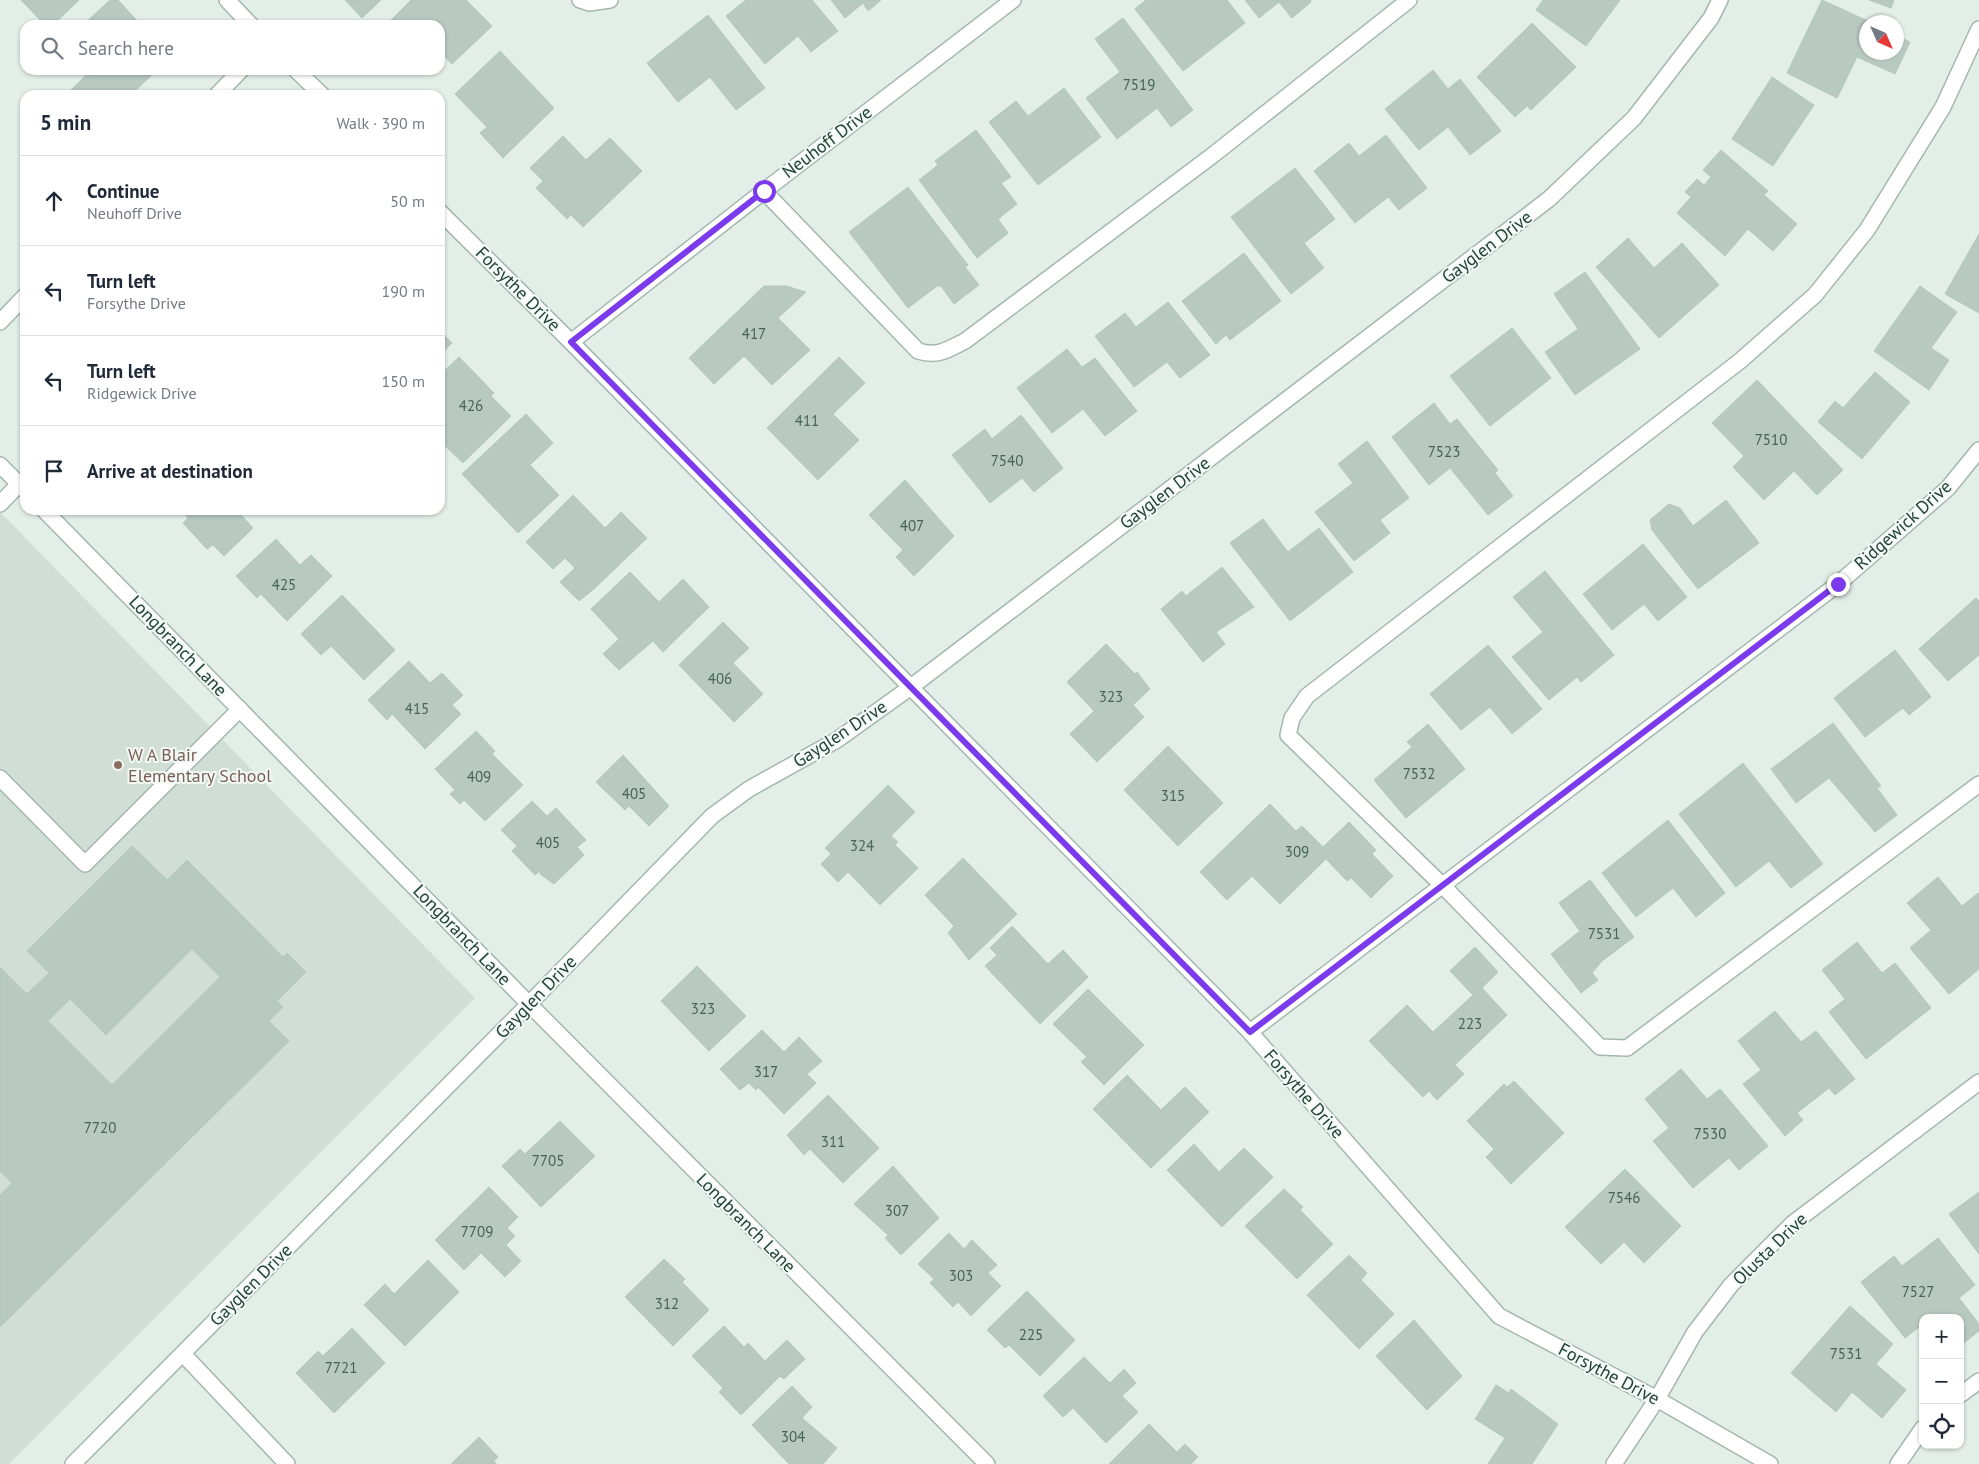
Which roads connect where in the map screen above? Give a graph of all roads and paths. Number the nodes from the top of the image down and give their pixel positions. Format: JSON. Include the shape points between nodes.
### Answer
{"nodes":[{"id":1,"x":227,"y":0,"type":"edge"},
{"id":2,"x":580,"y":0,"type":"edge"},
{"id":3,"x":610,"y":0,"type":"edge"},
{"id":4,"x":1013,"y":0,"type":"edge"},
{"id":5,"x":1409,"y":0,"type":"edge"},
{"id":6,"x":1720,"y":0,"type":"edge"},
{"id":7,"x":247,"y":20,"type":"edge"},
{"id":8,"x":1979,"y":29,"type":"edge"},
{"id":9,"x":236,"y":75,"type":"edge"},
{"id":10,"x":301,"y":75,"type":"edge"},
{"id":11,"x":222,"y":90,"type":"edge"},
{"id":12,"x":317,"y":90,"type":"edge"},
{"id":13,"x":764,"y":191,"type":"junction"},
{"id":14,"x":445,"y":217,"type":"edge"},
{"id":15,"x":20,"y":301,"type":"edge"},
{"id":16,"x":0,"y":322,"type":"edge"},
{"id":17,"x":571,"y":342,"type":"junction"},
{"id":18,"x":1979,"y":450,"type":"edge"},
{"id":19,"x":0,"y":465,"type":"edge"},
{"id":20,"x":20,"y":485,"type":"edge"},
{"id":21,"x":20,"y":489,"type":"edge"},
{"id":22,"x":0,"y":504,"type":"edge"},
{"id":23,"x":49,"y":515,"type":"edge"},
{"id":24,"x":911,"y":687,"type":"junction"},
{"id":25,"x":240,"y":710,"type":"junction"},
{"id":26,"x":0,"y":778,"type":"edge"},
{"id":27,"x":1979,"y":784,"type":"edge"},
{"id":28,"x":1443,"y":886,"type":"junction"},
{"id":29,"x":529,"y":1004,"type":"junction"},
{"id":30,"x":1250,"y":1032,"type":"junction"},
{"id":31,"x":1979,"y":1082,"type":"edge"},
{"id":32,"x":183,"y":1354,"type":"junction"},
{"id":33,"x":1979,"y":1381,"type":"edge"},
{"id":34,"x":1964,"y":1392,"type":"edge"},
{"id":35,"x":1657,"y":1399,"type":"junction"},
{"id":36,"x":1919,"y":1434,"type":"edge"},
{"id":37,"x":74,"y":1464,"type":"edge"},
{"id":38,"x":288,"y":1464,"type":"edge"},
{"id":39,"x":987,"y":1464,"type":"edge"},
{"id":40,"x":1614,"y":1464,"type":"edge"},
{"id":41,"x":1770,"y":1464,"type":"edge"},
{"id":42,"x":1898,"y":1464,"type":"edge"}],
"edges":[{"from":1,"to":7,"type":"street"},
{"from":2,"to":3,"type":"street","via":[[588,3]]},
{"from":4,"to":13,"type":"street","name":"Neuhoff Drive"},
{"from":5,"to":13,"type":"street","via":[[1197,166],[965,341],[944,351],[930,355],[918,351]]},
{"from":6,"to":24,"type":"street","name":"Gayglen Drive","via":[[1711,18],[1634,118],[1549,199]]},
{"from":8,"to":28,"type":"street","via":[[1942,107],[1867,230],[1815,295],[1740,361],[1307,696],[1292,718],[1288,735]]},
{"from":9,"to":11,"type":"street"},
{"from":10,"to":12,"type":"street"},
{"from":13,"to":17,"type":"street","name":"Neuhoff Drive"},
{"from":14,"to":17,"type":"street","name":"Forsythe Drive"},
{"from":15,"to":16,"type":"street"},
{"from":17,"to":24,"type":"street","name":"Forsythe Drive"},
{"from":18,"to":28,"type":"street","name":"Ridgewick Drive","via":[[1948,488],[1838,584]]},
{"from":19,"to":20,"type":"street"},
{"from":21,"to":22,"type":"street"},
{"from":23,"to":25,"type":"street","name":"Longbranch Lane"},
{"from":24,"to":29,"type":"street","name":"Gayglen Drive","via":[[837,740],[749,789],[712,816]]},
{"from":24,"to":30,"type":"street","name":"Forsythe Drive"},
{"from":25,"to":26,"type":"street","via":[[85,864]]},
{"from":25,"to":29,"type":"street","name":"Longbranch Lane"},
{"from":27,"to":28,"type":"street","via":[[1627,1048],[1600,1047]]},
{"from":28,"to":30,"type":"street","name":"Ridgewick Drive"},
{"from":29,"to":32,"type":"street","name":"Gayglen Drive"},
{"from":29,"to":39,"type":"street","name":"Longbranch Lane"},
{"from":30,"to":35,"type":"street","name":"Forsythe Drive","via":[[1499,1316]]},
{"from":31,"to":35,"type":"street","name":"Olusta Drive","via":[[1792,1224],[1732,1285],[1695,1332]]},
{"from":32,"to":37,"type":"street","name":"Gayglen Drive"},
{"from":32,"to":38,"type":"street"},
{"from":33,"to":34,"type":"street"},
{"from":35,"to":40,"type":"street","name":"Olusta Drive"},
{"from":35,"to":41,"type":"street","name":"Forsythe Drive"},
{"from":36,"to":42,"type":"street"}]}
